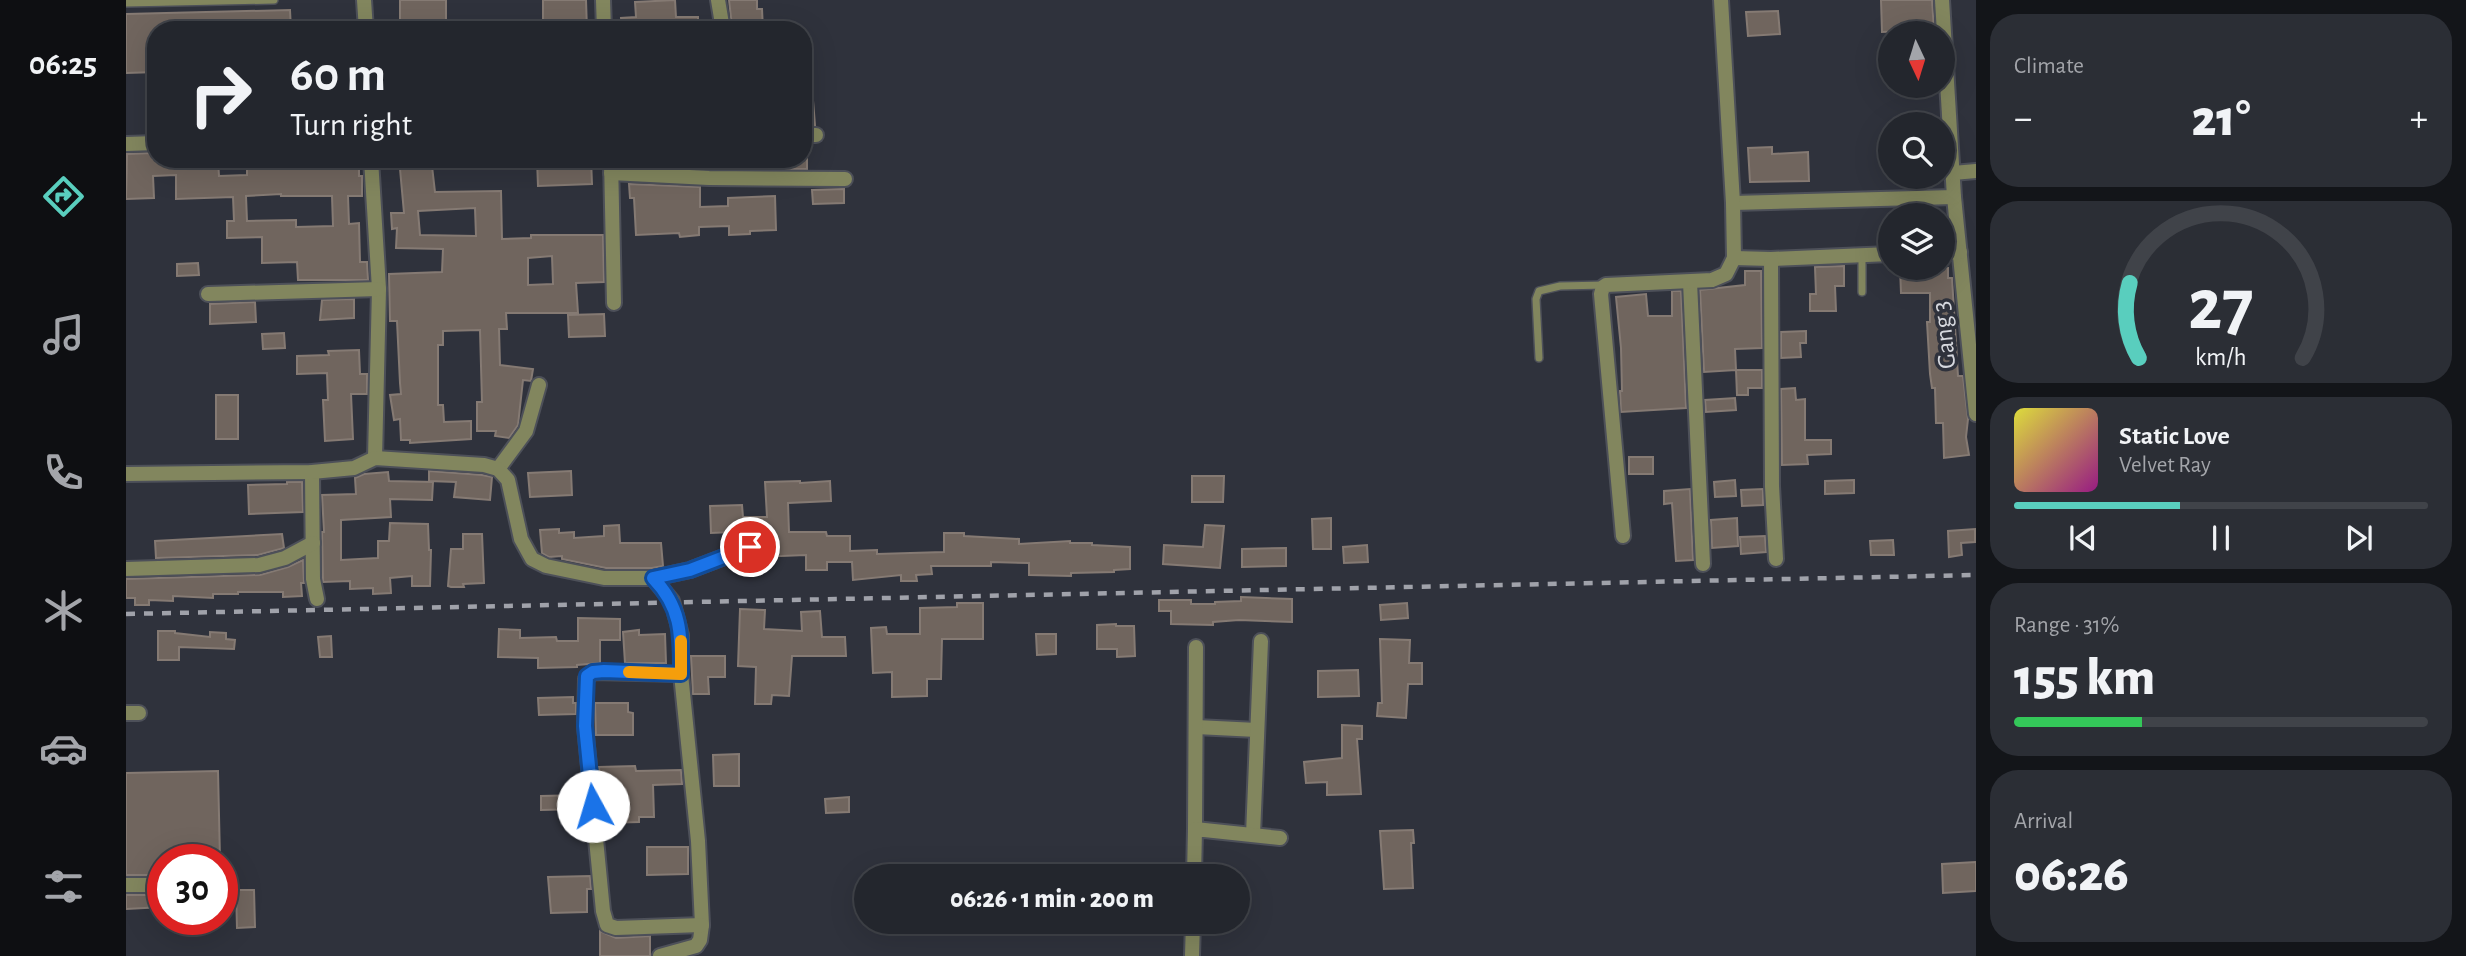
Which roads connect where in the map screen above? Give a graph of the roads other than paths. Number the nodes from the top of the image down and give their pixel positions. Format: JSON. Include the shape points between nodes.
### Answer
{"nodes":[{"id":1,"x":274,"y":0,"type":"edge"},
{"id":2,"x":364,"y":0,"type":"edge"},
{"id":3,"x":604,"y":0,"type":"edge"},
{"id":4,"x":718,"y":0,"type":"edge"},
{"id":5,"x":1721,"y":0,"type":"edge"},
{"id":6,"x":1941,"y":0,"type":"edge"},
{"id":7,"x":126,"y":3,"type":"edge"},
{"id":8,"x":365,"y":21,"type":"edge"},
{"id":9,"x":604,"y":21,"type":"edge"},
{"id":10,"x":722,"y":21,"type":"edge"},
{"id":11,"x":1949,"y":112,"type":"edge"},
{"id":12,"x":147,"y":143,"type":"edge"},
{"id":13,"x":126,"y":144,"type":"edge"},
{"id":14,"x":372,"y":168,"type":"edge"},
{"id":15,"x":611,"y":168,"type":"edge"},
{"id":16,"x":627,"y":168,"type":"edge"},
{"id":17,"x":1976,"y":171,"type":"edge"},
{"id":18,"x":1955,"y":173,"type":"edge"},
{"id":19,"x":845,"y":179,"type":"dead end"},
{"id":20,"x":1954,"y":189,"type":"edge"},
{"id":21,"x":1954,"y":197,"type":"junction"},
{"id":22,"x":1733,"y":204,"type":"junction"},
{"id":23,"x":1955,"y":252,"type":"edge"},
{"id":24,"x":1960,"y":252,"type":"junction"},
{"id":25,"x":1878,"y":255,"type":"edge"},
{"id":26,"x":1863,"y":256,"type":"junction"},
{"id":27,"x":1734,"y":258,"type":"junction"},
{"id":28,"x":1771,"y":259,"type":"junction"},
{"id":29,"x":1690,"y":282,"type":"junction"},
{"id":30,"x":1606,"y":285,"type":"junction"},
{"id":31,"x":379,"y":289,"type":"junction"},
{"id":32,"x":1862,"y":292,"type":"dead end"},
{"id":33,"x":208,"y":294,"type":"dead end"},
{"id":34,"x":614,"y":303,"type":"dead end"},
{"id":35,"x":1539,"y":358,"type":"dead end"},
{"id":36,"x":539,"y":385,"type":"dead end"},
{"id":37,"x":1976,"y":414,"type":"edge"},
{"id":38,"x":376,"y":458,"type":"junction"},
{"id":39,"x":498,"y":469,"type":"junction"},
{"id":40,"x":312,"y":472,"type":"junction"},
{"id":41,"x":126,"y":474,"type":"edge"},
{"id":42,"x":1623,"y":536,"type":"dead end"},
{"id":43,"x":313,"y":543,"type":"junction"},
{"id":44,"x":750,"y":547,"type":"dead end"},
{"id":45,"x":1776,"y":559,"type":"dead end"},
{"id":46,"x":1703,"y":564,"type":"dead end"},
{"id":47,"x":126,"y":569,"type":"edge"},
{"id":48,"x":653,"y":578,"type":"junction"},
{"id":49,"x":317,"y":599,"type":"dead end"},
{"id":50,"x":1261,"y":641,"type":"dead end"},
{"id":51,"x":1196,"y":647,"type":"dead end"},
{"id":52,"x":681,"y":674,"type":"junction"},
{"id":53,"x":1196,"y":727,"type":"junction"},
{"id":54,"x":1258,"y":730,"type":"junction"},
{"id":55,"x":1195,"y":829,"type":"junction"},
{"id":56,"x":1253,"y":835,"type":"junction"},
{"id":57,"x":1280,"y":838,"type":"dead end"},
{"id":58,"x":1194,"y":864,"type":"edge"},
{"id":59,"x":126,"y":885,"type":"edge"},
{"id":60,"x":147,"y":885,"type":"edge"},
{"id":61,"x":702,"y":925,"type":"junction"},
{"id":62,"x":1193,"y":934,"type":"edge"},
{"id":63,"x":660,"y":956,"type":"edge"},
{"id":64,"x":1192,"y":956,"type":"edge"}],
"edges":[{"from":1,"to":7,"type":"lane"},
{"from":2,"to":8,"type":"street"},
{"from":3,"to":9,"type":"street"},
{"from":4,"to":10,"type":"street"},
{"from":5,"to":22,"type":"street"},
{"from":6,"to":11,"type":"street","name":"Gang 3"},
{"from":12,"to":13,"type":"street"},
{"from":14,"to":31,"type":"street"},
{"from":15,"to":34,"type":"street"},
{"from":16,"to":19,"type":"street","via":[[709,178]]},
{"from":17,"to":18,"type":"street"},
{"from":20,"to":21,"type":"street","name":"Gang 3"},
{"from":21,"to":22,"type":"street"},
{"from":21,"to":24,"type":"street","name":"Gang 3"},
{"from":22,"to":27,"type":"street"},
{"from":23,"to":24,"type":"street"},
{"from":24,"to":37,"type":"street","name":"Gang 3"},
{"from":25,"to":26,"type":"street"},
{"from":26,"to":28,"type":"street"},
{"from":26,"to":32,"type":"lane"},
{"from":27,"to":28,"type":"street"},
{"from":27,"to":29,"type":"street","via":[[1721,278]]},
{"from":28,"to":45,"type":"street"},
{"from":29,"to":30,"type":"street"},
{"from":29,"to":46,"type":"street"},
{"from":30,"to":35,"type":"lane","via":[[1539,291]]},
{"from":30,"to":42,"type":"street","via":[[1601,294]]},
{"from":31,"to":33,"type":"street"},
{"from":31,"to":38,"type":"street"},
{"from":36,"to":39,"type":"street","via":[[526,431]]},
{"from":38,"to":39,"type":"street"},
{"from":38,"to":40,"type":"street","via":[[354,468]]},
{"from":39,"to":48,"type":"street","via":[[508,480],[521,538],[532,559],[559,570],[604,578]]},
{"from":40,"to":41,"type":"street"},
{"from":40,"to":43,"type":"street"},
{"from":43,"to":47,"type":"street","via":[[259,565]]},
{"from":43,"to":49,"type":"street"},
{"from":44,"to":48,"type":"street","via":[[690,570]]},
{"from":48,"to":52,"type":"street","via":[[672,601],[681,635]]},
{"from":50,"to":54,"type":"street"},
{"from":51,"to":53,"type":"street"},
{"from":52,"to":61,"type":"street"},
{"from":52,"to":61,"type":"street","via":[[593,672],[586,679],[585,726],[607,925]]},
{"from":53,"to":54,"type":"street"},
{"from":53,"to":55,"type":"street"},
{"from":54,"to":56,"type":"street"},
{"from":55,"to":56,"type":"street"},
{"from":55,"to":58,"type":"street"},
{"from":56,"to":57,"type":"street"},
{"from":59,"to":60,"type":"street"},
{"from":61,"to":63,"type":"street","via":[[696,946]]},
{"from":62,"to":64,"type":"street"}]}
